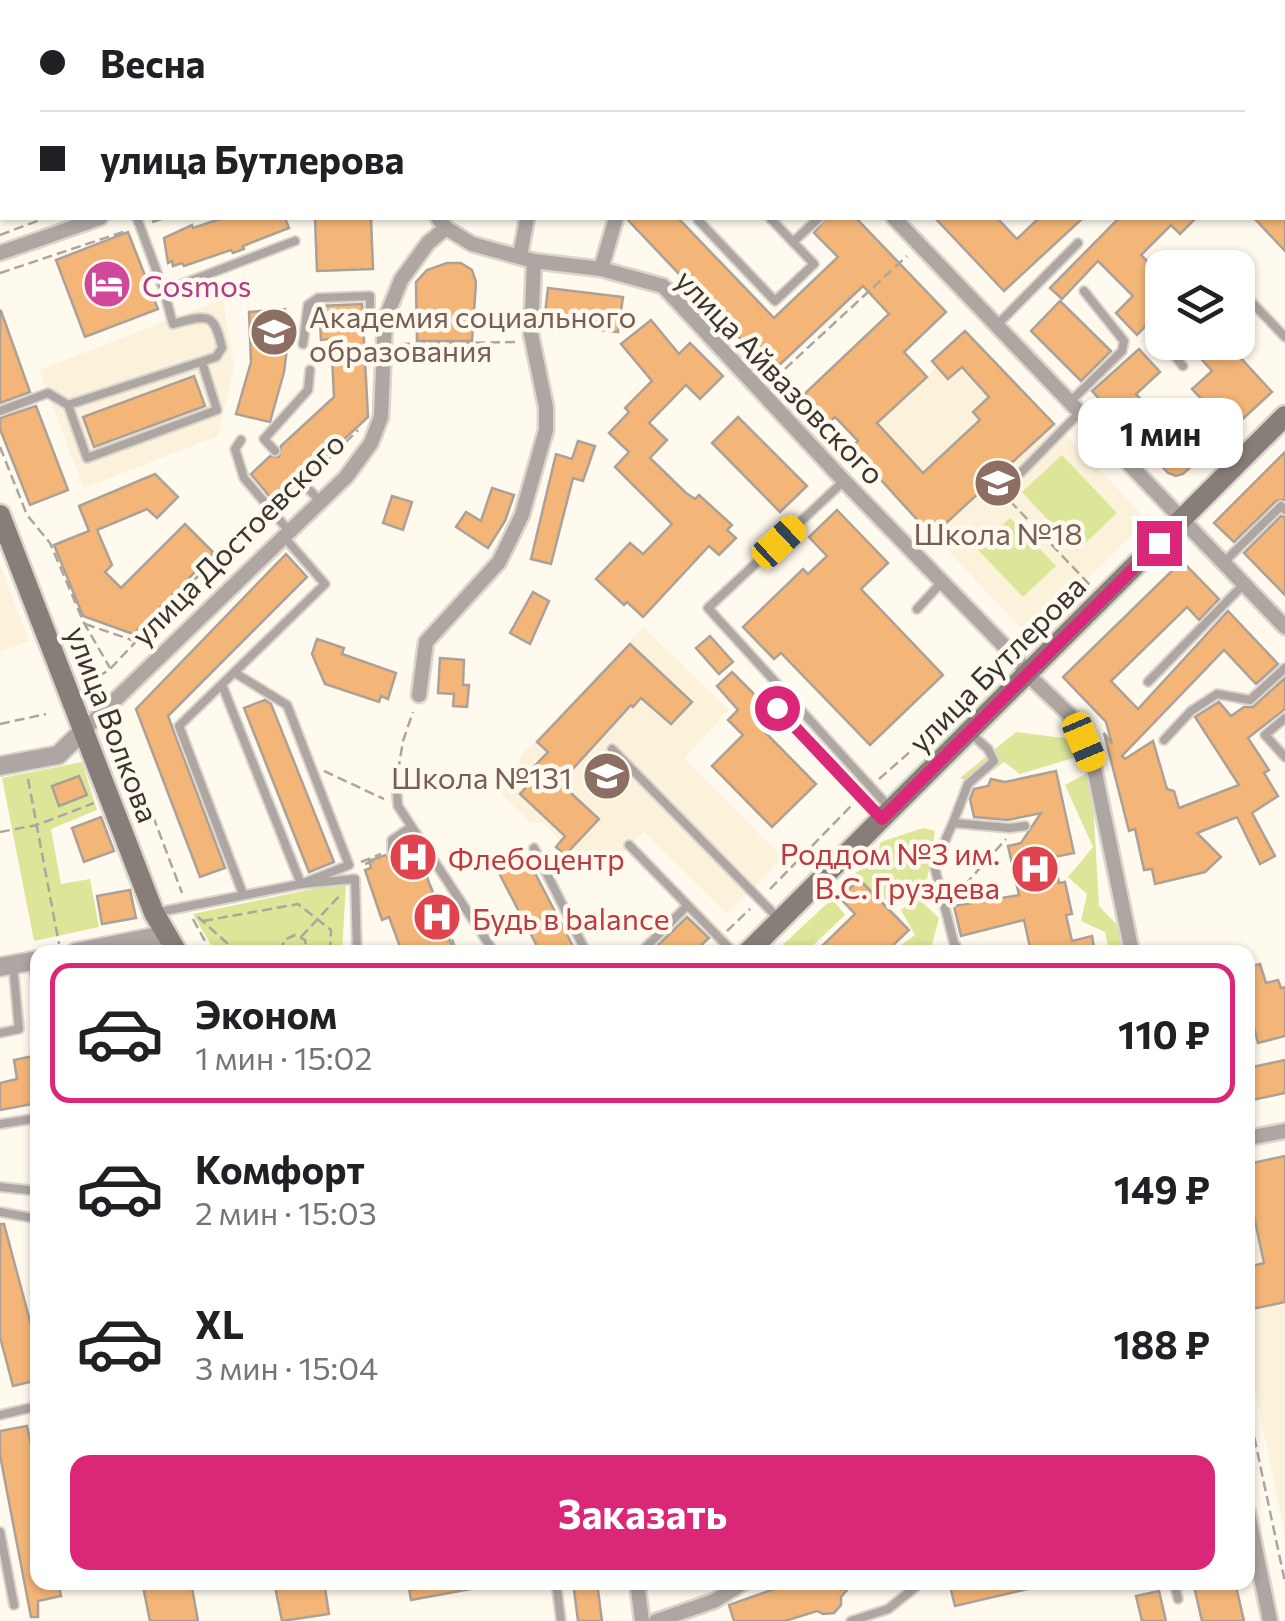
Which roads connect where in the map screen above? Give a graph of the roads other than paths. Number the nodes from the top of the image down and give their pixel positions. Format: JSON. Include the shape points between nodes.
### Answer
{"nodes":[{"id":1,"x":94,"y":220,"type":"edge"},
{"id":2,"x":527,"y":220,"type":"edge"},
{"id":3,"x":615,"y":220,"type":"edge"},
{"id":4,"x":698,"y":220,"type":"edge"},
{"id":5,"x":772,"y":220,"type":"edge"},
{"id":6,"x":817,"y":220,"type":"edge"},
{"id":7,"x":898,"y":220,"type":"edge"},
{"id":8,"x":138,"y":222,"type":"edge"},
{"id":9,"x":442,"y":223,"type":"edge"},
{"id":10,"x":295,"y":241,"type":"dead end"},
{"id":11,"x":793,"y":242,"type":"junction"},
{"id":12,"x":1078,"y":243,"type":"dead end"},
{"id":13,"x":0,"y":252,"type":"edge"},
{"id":14,"x":527,"y":258,"type":"junction"},
{"id":15,"x":601,"y":268,"type":"junction"},
{"id":16,"x":164,"y":291,"type":"junction"},
{"id":17,"x":1084,"y":291,"type":"dead end"},
{"id":18,"x":1255,"y":306,"type":"edge"},
{"id":19,"x":996,"y":325,"type":"junction"},
{"id":20,"x":384,"y":328,"type":"junction"},
{"id":21,"x":1285,"y":337,"type":"edge"},
{"id":22,"x":303,"y":344,"type":"dead end"},
{"id":23,"x":1178,"y":360,"type":"edge"},
{"id":24,"x":202,"y":362,"type":"junction"},
{"id":25,"x":1183,"y":366,"type":"dead end"},
{"id":26,"x":310,"y":370,"type":"dead end"},
{"id":27,"x":68,"y":405,"type":"junction"},
{"id":28,"x":1075,"y":407,"type":"junction"},
{"id":29,"x":0,"y":411,"type":"edge"},
{"id":30,"x":1285,"y":416,"type":"edge"},
{"id":31,"x":242,"y":440,"type":"dead end"},
{"id":32,"x":275,"y":452,"type":"dead end"},
{"id":33,"x":300,"y":480,"type":"dead end"},
{"id":34,"x":844,"y":481,"type":"junction"},
{"id":35,"x":1002,"y":492,"type":"road end"},
{"id":36,"x":320,"y":501,"type":"junction"},
{"id":37,"x":1285,"y":510,"type":"edge"},
{"id":38,"x":0,"y":515,"type":"edge"},
{"id":39,"x":1182,"y":520,"type":"junction"},
{"id":40,"x":285,"y":533,"type":"junction"},
{"id":41,"x":1223,"y":562,"type":"junction"},
{"id":42,"x":942,"y":582,"type":"junction"},
{"id":43,"x":1244,"y":584,"type":"junction"},
{"id":44,"x":918,"y":609,"type":"dead end"},
{"id":45,"x":1285,"y":627,"type":"edge"},
{"id":46,"x":1285,"y":668,"type":"edge"},
{"id":47,"x":235,"y":672,"type":"junction"},
{"id":48,"x":1027,"y":674,"type":"junction"},
{"id":49,"x":1148,"y":682,"type":"dead end"},
{"id":50,"x":222,"y":685,"type":"junction"},
{"id":51,"x":420,"y":695,"type":"road end"},
{"id":52,"x":777,"y":708,"type":"dead end"},
{"id":53,"x":1285,"y":718,"type":"edge"},
{"id":54,"x":85,"y":729,"type":"junction"},
{"id":55,"x":969,"y":732,"type":"junction"},
{"id":56,"x":1164,"y":740,"type":"dead end"},
{"id":57,"x":612,"y":749,"type":"dead end"},
{"id":58,"x":1285,"y":757,"type":"edge"},
{"id":59,"x":0,"y":766,"type":"edge"},
{"id":60,"x":396,"y":783,"type":"road end"},
{"id":61,"x":886,"y":814,"type":"junction"},
{"id":62,"x":953,"y":823,"type":"junction"},
{"id":63,"x":1025,"y":826,"type":"dead end"},
{"id":64,"x":412,"y":827,"type":"junction"},
{"id":65,"x":629,"y":845,"type":"dead end"},
{"id":66,"x":534,"y":848,"type":"dead end"},
{"id":67,"x":392,"y":853,"type":"dead end"},
{"id":68,"x":301,"y":884,"type":"junction"},
{"id":69,"x":243,"y":894,"type":"junction"},
{"id":70,"x":687,"y":906,"type":"junction"},
{"id":71,"x":154,"y":913,"type":"junction"},
{"id":72,"x":780,"y":920,"type":"junction"},
{"id":73,"x":170,"y":944,"type":"edge"},
{"id":74,"x":144,"y":945,"type":"edge"},
{"id":75,"x":357,"y":945,"type":"edge"},
{"id":76,"x":489,"y":945,"type":"edge"},
{"id":77,"x":582,"y":945,"type":"edge"},
{"id":78,"x":648,"y":945,"type":"edge"},
{"id":79,"x":726,"y":945,"type":"edge"},
{"id":80,"x":755,"y":945,"type":"edge"},
{"id":81,"x":955,"y":945,"type":"edge"},
{"id":82,"x":1131,"y":945,"type":"edge"},
{"id":83,"x":21,"y":963,"type":"edge"},
{"id":84,"x":0,"y":1033,"type":"edge"},
{"id":85,"x":30,"y":1119,"type":"edge"},
{"id":86,"x":0,"y":1124,"type":"edge"},
{"id":87,"x":1285,"y":1130,"type":"edge"},
{"id":88,"x":1255,"y":1136,"type":"edge"},
{"id":89,"x":0,"y":1186,"type":"edge"},
{"id":90,"x":30,"y":1190,"type":"edge"},
{"id":91,"x":0,"y":1212,"type":"edge"},
{"id":92,"x":30,"y":1218,"type":"edge"},
{"id":93,"x":30,"y":1408,"type":"edge"},
{"id":94,"x":0,"y":1415,"type":"edge"},
{"id":95,"x":0,"y":1532,"type":"edge"},
{"id":96,"x":1255,"y":1547,"type":"edge"},
{"id":97,"x":557,"y":1590,"type":"edge"},
{"id":98,"x":638,"y":1590,"type":"edge"},
{"id":99,"x":732,"y":1590,"type":"edge"},
{"id":100,"x":912,"y":1590,"type":"edge"},
{"id":101,"x":1176,"y":1590,"type":"edge"},
{"id":102,"x":1178,"y":1598,"type":"dead end"},
{"id":103,"x":14,"y":1606,"type":"dead end"},
{"id":104,"x":561,"y":1621,"type":"edge"},
{"id":105,"x":642,"y":1621,"type":"edge"},
{"id":106,"x":656,"y":1621,"type":"edge"},
{"id":107,"x":851,"y":1621,"type":"edge"},
{"id":108,"x":1270,"y":1621,"type":"edge"}],
"edges":[{"from":1,"to":13,"type":"street"},
{"from":2,"to":14,"type":"street"},
{"from":3,"to":15,"type":"street"},
{"from":4,"to":11,"type":"lane","via":[[775,301],[814,264]]},
{"from":5,"to":11,"type":"lane"},
{"from":6,"to":11,"type":"lane"},
{"from":7,"to":19,"type":"street"},
{"from":8,"to":16,"type":"lane"},
{"from":9,"to":14,"type":"street","name":"улица Айвазовского","via":[[472,244]]},
{"from":9,"to":20,"type":"street","name":"улица Достоевского","via":[[401,280]]},
{"from":10,"to":16,"type":"lane"},
{"from":12,"to":19,"type":"lane"},
{"from":14,"to":15,"type":"street","name":"улица Айвазовского"},
{"from":14,"to":51,"type":"street","via":[[546,430],[522,515],[499,562],[426,642]]},
{"from":15,"to":34,"type":"street","name":"улица Айвазовского","via":[[662,286]]},
{"from":16,"to":24,"type":"lane","via":[[173,324],[201,317],[216,324],[222,348]]},
{"from":17,"to":28,"type":"lane","via":[[1124,342]]},
{"from":18,"to":21,"type":"lane"},
{"from":19,"to":28,"type":"street"},
{"from":20,"to":22,"type":"lane","via":[[370,314],[370,296],[318,298],[308,305]]},
{"from":20,"to":36,"type":"street","name":"улица Достоевского","via":[[381,416],[371,444]]},
{"from":23,"to":25,"type":"lane"},
{"from":24,"to":27,"type":"lane"},
{"from":24,"to":27,"type":"lane","via":[[217,410],[87,458]]},
{"from":26,"to":32,"type":"lane","via":[[308,390],[264,439]]},
{"from":27,"to":29,"type":"lane","via":[[48,393]]},
{"from":28,"to":35,"type":"lane"},
{"from":28,"to":39,"type":"street"},
{"from":30,"to":39,"type":"main road","name":"улица Бутлерова"},
{"from":31,"to":40,"type":"lane","via":[[235,450],[244,478]]},
{"from":33,"to":36,"type":"lane"},
{"from":34,"to":42,"type":"street","name":"улица Айвазовского"},
{"from":34,"to":61,"type":"lane","via":[[708,608]]},
{"from":36,"to":40,"type":"street","name":"улица Достоевского"},
{"from":37,"to":41,"type":"lane","via":[[1281,506]]},
{"from":38,"to":54,"type":"main road","name":"улица Волкова"},
{"from":39,"to":41,"type":"street"},
{"from":39,"to":48,"type":"main road","name":"улица Бутлерова"},
{"from":40,"to":47,"type":"lane","via":[[325,584]]},
{"from":40,"to":54,"type":"street","name":"улица Достоевского"},
{"from":41,"to":43,"type":"street"},
{"from":42,"to":44,"type":"lane"},
{"from":42,"to":48,"type":"street","name":"улица Айвазовского"},
{"from":43,"to":45,"type":"street"},
{"from":43,"to":49,"type":"lane"},
{"from":46,"to":56,"type":"lane","via":[[1250,700],[1218,694]]},
{"from":47,"to":50,"type":"lane"},
{"from":47,"to":68,"type":"lane","via":[[287,704],[348,865]]},
{"from":48,"to":55,"type":"main road","name":"улица Бутлерова"},
{"from":48,"to":82,"type":"street","name":"улица Айвазовского","via":[[1075,720],[1093,763]]},
{"from":50,"to":68,"type":"lane"},
{"from":50,"to":69,"type":"lane","via":[[179,726]]},
{"from":52,"to":61,"type":"lane"},
{"from":53,"to":58,"type":"lane","via":[[1266,735]]},
{"from":54,"to":59,"type":"street","name":"улица Достоевского","via":[[58,756]]},
{"from":54,"to":71,"type":"main road","name":"улица Волкова"},
{"from":55,"to":61,"type":"main road","name":"улица Бутлерова"},
{"from":55,"to":62,"type":"lane","via":[[994,762],[968,784]]},
{"from":57,"to":72,"type":"lane"},
{"from":60,"to":64,"type":"lane","via":[[398,806]]},
{"from":61,"to":72,"type":"main road","name":"улица Бутлерова"},
{"from":62,"to":63,"type":"lane"},
{"from":62,"to":81,"type":"lane","via":[[934,865]]},
{"from":64,"to":67,"type":"lane","via":[[392,840]]},
{"from":64,"to":76,"type":"lane"},
{"from":65,"to":70,"type":"lane"},
{"from":66,"to":77,"type":"lane"},
{"from":68,"to":69,"type":"lane"},
{"from":68,"to":75,"type":"lane","via":[[360,876]]},
{"from":69,"to":71,"type":"lane"},
{"from":70,"to":78,"type":"lane"},
{"from":70,"to":79,"type":"lane"},
{"from":71,"to":73,"type":"main road","name":"улица Волкова"},
{"from":72,"to":80,"type":"main road","name":"улица Бутлерова"},
{"from":73,"to":74,"type":"street"},
{"from":83,"to":84,"type":"lane","via":[[20,1030]]},
{"from":85,"to":86,"type":"lane"},
{"from":87,"to":88,"type":"street"},
{"from":89,"to":90,"type":"lane"},
{"from":91,"to":92,"type":"lane"},
{"from":93,"to":94,"type":"lane"},
{"from":95,"to":103,"type":"lane"},
{"from":96,"to":108,"type":"street"},
{"from":97,"to":104,"type":"lane"},
{"from":98,"to":105,"type":"street"},
{"from":99,"to":106,"type":"street"},
{"from":100,"to":107,"type":"lane","via":[[888,1609]]},
{"from":101,"to":102,"type":"lane"}]}
